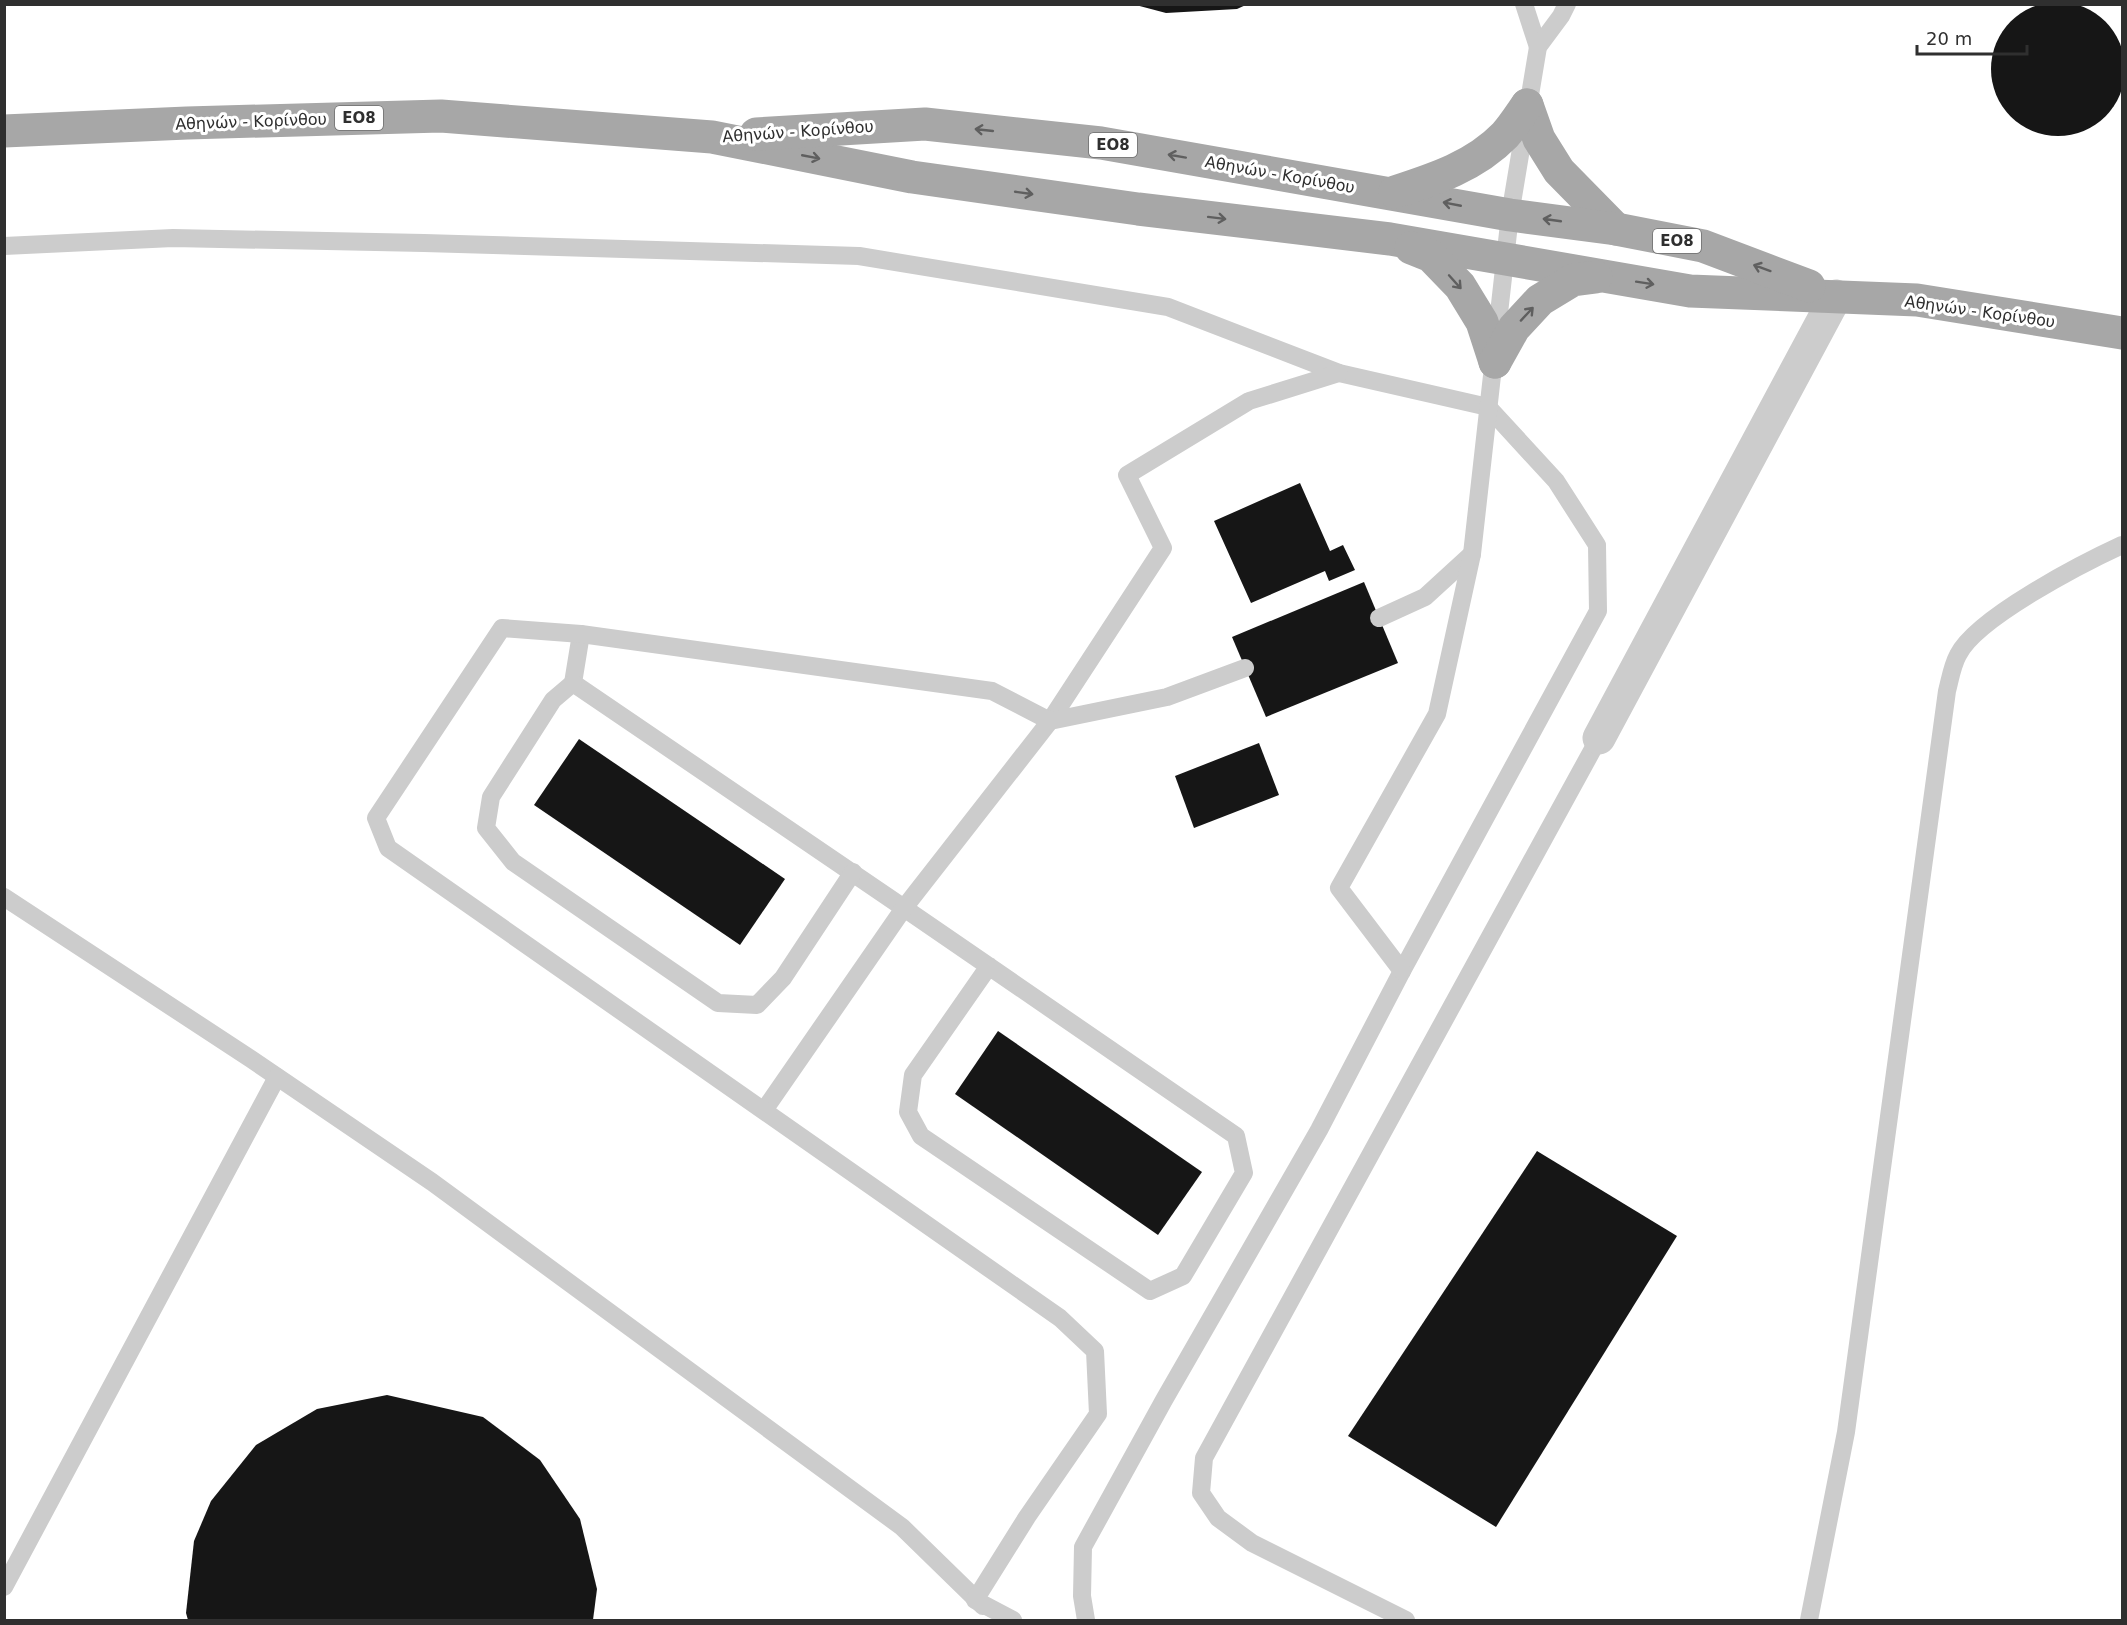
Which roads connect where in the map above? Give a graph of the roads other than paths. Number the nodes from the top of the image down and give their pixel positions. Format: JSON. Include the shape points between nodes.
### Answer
{"nodes":[{"id":1,"x":1524,"y":4,"type":"edge"},
{"id":2,"x":1567,"y":4,"type":"edge"},
{"id":3,"x":1538,"y":47,"type":"junction"},
{"id":4,"x":1527,"y":105,"type":"junction"},
{"id":5,"x":4,"y":130,"type":"edge"},
{"id":6,"x":712,"y":137,"type":"junction"},
{"id":7,"x":1392,"y":193,"type":"junction"},
{"id":8,"x":1510,"y":215,"type":"junction"},
{"id":9,"x":1616,"y":229,"type":"junction"},
{"id":10,"x":1390,"y":239,"type":"junction"},
{"id":11,"x":4,"y":246,"type":"edge"},
{"id":12,"x":1504,"y":260,"type":"junction"},
{"id":13,"x":1605,"y":276,"type":"junction"},
{"id":14,"x":1836,"y":296,"type":"junction"},
{"id":15,"x":2122,"y":333,"type":"edge"},
{"id":16,"x":1495,"y":362,"type":"junction"},
{"id":17,"x":1339,"y":373,"type":"junction"},
{"id":18,"x":1488,"y":407,"type":"junction"},
{"id":19,"x":2122,"y":545,"type":"edge"},
{"id":20,"x":1472,"y":554,"type":"junction"},
{"id":21,"x":1379,"y":618,"type":"dead end"},
{"id":22,"x":581,"y":634,"type":"junction"},
{"id":23,"x":1245,"y":668,"type":"dead end"},
{"id":24,"x":573,"y":683,"type":"junction"},
{"id":25,"x":1050,"y":721,"type":"junction"},
{"id":26,"x":1599,"y":738,"type":"joint"},
{"id":27,"x":853,"y":872,"type":"junction"},
{"id":28,"x":4,"y":897,"type":"edge"},
{"id":29,"x":904,"y":908,"type":"junction"},
{"id":30,"x":989,"y":966,"type":"junction"},
{"id":31,"x":1402,"y":971,"type":"junction"},
{"id":32,"x":277,"y":1077,"type":"junction"},
{"id":33,"x":765,"y":1109,"type":"junction"},
{"id":34,"x":4,"y":1587,"type":"edge"},
{"id":35,"x":975,"y":1600,"type":"junction"},
{"id":36,"x":1000,"y":1620,"type":"edge"},
{"id":37,"x":1013,"y":1620,"type":"edge"},
{"id":38,"x":1086,"y":1620,"type":"edge"},
{"id":39,"x":1406,"y":1620,"type":"edge"},
{"id":40,"x":1809,"y":1620,"type":"edge"}],
"edges":[{"from":1,"to":3,"type":"lane"},
{"from":2,"to":3,"type":"lane"},
{"from":3,"to":4,"type":"lane"},
{"from":4,"to":7,"type":"main road","via":[[1505,134],[1477,158],[1444,176]]},
{"from":4,"to":8,"type":"lane"},
{"from":4,"to":9,"type":"main road","via":[[1539,139],[1558,171]]},
{"from":5,"to":6,"type":"main road","name":"Αθηνών - Κορίνθου","number":"ΕΟ8","via":[[441,116]]},
{"from":7,"to":6,"type":"main road","name":"Αθηνών - Κορίνθου","number":"ΕΟ8","one_way":true,"via":[[1101,143],[925,124]]},
{"from":6,"to":10,"type":"main road","name":"Αθηνών - Κορίνθου","number":"ΕΟ8","one_way":true,"via":[[912,177]]},
{"from":8,"to":7,"type":"main road","name":"Αθηνών - Κορίνθου","number":"ΕΟ8","one_way":true},
{"from":9,"to":8,"type":"main road","name":"Αθηνών - Κορίνθου","number":"ΕΟ8","one_way":true},
{"from":8,"to":12,"type":"lane"},
{"from":14,"to":9,"type":"main road","name":"Αθηνών - Κορίνθου","number":"ΕΟ8","one_way":true,"via":[[1703,246]]},
{"from":10,"to":12,"type":"main road","name":"Αθηνών - Κορίνθου","number":"ΕΟ8"},
{"from":10,"to":16,"type":"main road","one_way":true,"via":[[1431,256],[1460,286],[1482,322]]},
{"from":11,"to":17,"type":"lane","via":[[173,237],[859,256],[1168,307]]},
{"from":12,"to":13,"type":"main road","name":"Αθηνών - Κορίνθου","number":"ΕΟ8"},
{"from":12,"to":16,"type":"lane"},
{"from":13,"to":14,"type":"main road","name":"Αθηνών - Κορίνθου","number":"ΕΟ8","one_way":true,"via":[[1690,291]]},
{"from":16,"to":13,"type":"main road","one_way":true,"via":[[1514,328],[1540,300],[1573,280]]},
{"from":14,"to":15,"type":"main road","name":"Αθηνών - Κορίνθου","number":"ΕΟ8","via":[[1917,300]]},
{"from":14,"to":26,"type":"street"},
{"from":16,"to":18,"type":"lane"},
{"from":17,"to":18,"type":"lane"},
{"from":17,"to":25,"type":"lane","via":[[1249,401],[1127,475],[1163,548]]},
{"from":18,"to":20,"type":"lane"},
{"from":18,"to":31,"type":"lane","via":[[1556,481],[1597,545],[1598,611]]},
{"from":19,"to":40,"type":"lane","via":[[1984,624],[1958,654],[1947,691],[1846,1432]]},
{"from":20,"to":21,"type":"lane","via":[[1425,597]]},
{"from":20,"to":31,"type":"lane","via":[[1437,714],[1339,888]]},
{"from":22,"to":24,"type":"lane"},
{"from":22,"to":25,"type":"lane","via":[[992,691]]},
{"from":22,"to":33,"type":"lane","via":[[502,628],[376,818],[388,848]]},
{"from":23,"to":25,"type":"lane","via":[[1167,697]]},
{"from":24,"to":27,"type":"lane"},
{"from":24,"to":27,"type":"lane","via":[[553,700],[490,797],[486,828],[513,862],[718,1003],[758,1005],[783,978]]},
{"from":25,"to":29,"type":"lane"},
{"from":26,"to":39,"type":"lane","via":[[1204,1458],[1201,1493],[1218,1518],[1252,1543]]},
{"from":27,"to":29,"type":"lane"},
{"from":28,"to":32,"type":"lane"},
{"from":29,"to":30,"type":"lane"},
{"from":29,"to":33,"type":"lane"},
{"from":30,"to":30,"type":"lane","via":[[1236,1136],[1244,1173],[1183,1276],[1150,1291],[921,1136],[908,1112],[913,1075]]},
{"from":31,"to":38,"type":"lane","via":[[1319,1130],[1083,1547],[1082,1596]]},
{"from":32,"to":34,"type":"lane"},
{"from":32,"to":35,"type":"lane","via":[[432,1182],[902,1527]]},
{"from":33,"to":35,"type":"lane","via":[[1060,1318],[1095,1351],[1098,1414]]},
{"from":35,"to":36,"type":"lane"},
{"from":35,"to":37,"type":"lane"}]}
